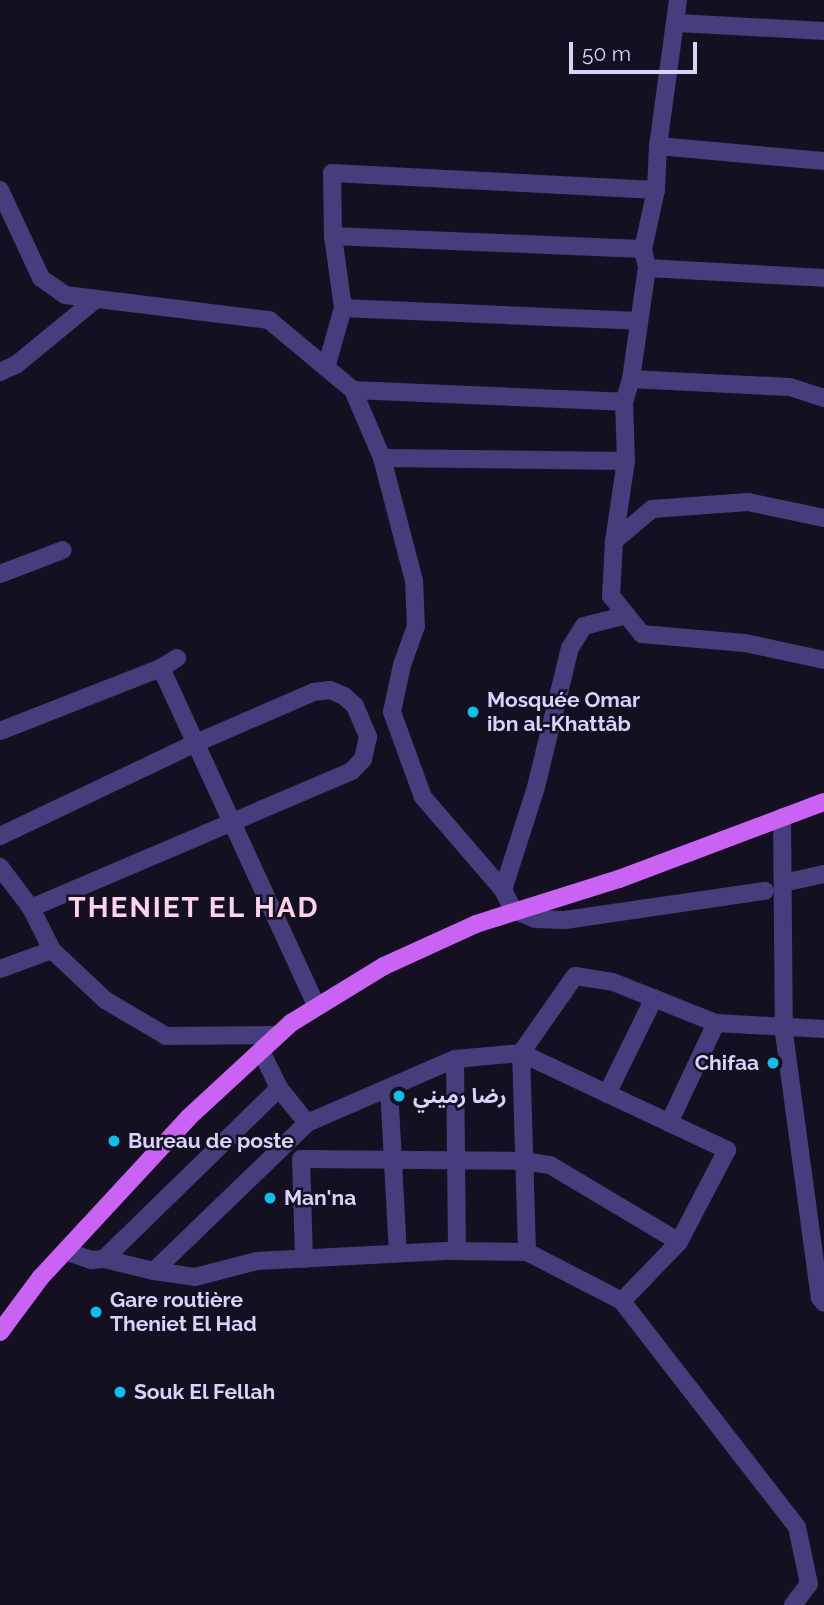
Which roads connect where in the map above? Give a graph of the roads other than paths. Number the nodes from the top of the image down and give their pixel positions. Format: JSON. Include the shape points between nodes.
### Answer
{"nodes":[{"id":1,"x":678,"y":0,"type":"edge"},
{"id":2,"x":677,"y":23,"type":"junction"},
{"id":3,"x":824,"y":31,"type":"edge"},
{"id":4,"x":658,"y":146,"type":"junction"},
{"id":5,"x":824,"y":161,"type":"edge"},
{"id":6,"x":656,"y":190,"type":"junction"},
{"id":7,"x":0,"y":191,"type":"edge"},
{"id":8,"x":333,"y":236,"type":"junction"},
{"id":9,"x":643,"y":249,"type":"junction"},
{"id":10,"x":647,"y":268,"type":"junction"},
{"id":11,"x":824,"y":278,"type":"edge"},
{"id":12,"x":96,"y":299,"type":"junction"},
{"id":13,"x":344,"y":308,"type":"junction"},
{"id":14,"x":638,"y":321,"type":"junction"},
{"id":15,"x":326,"y":368,"type":"junction"},
{"id":16,"x":0,"y":372,"type":"edge"},
{"id":17,"x":631,"y":379,"type":"junction"},
{"id":18,"x":353,"y":390,"type":"junction"},
{"id":19,"x":824,"y":398,"type":"edge"},
{"id":20,"x":624,"y":402,"type":"junction"},
{"id":21,"x":382,"y":458,"type":"junction"},
{"id":22,"x":626,"y":461,"type":"junction"},
{"id":23,"x":824,"y":518,"type":"edge"},
{"id":24,"x":614,"y":541,"type":"junction"},
{"id":25,"x":63,"y":550,"type":"dead end"},
{"id":26,"x":0,"y":573,"type":"edge"},
{"id":27,"x":627,"y":615,"type":"junction"},
{"id":28,"x":177,"y":658,"type":"dead end"},
{"id":29,"x":824,"y":660,"type":"edge"},
{"id":30,"x":161,"y":668,"type":"junction"},
{"id":31,"x":0,"y":731,"type":"edge"},
{"id":32,"x":196,"y":743,"type":"junction"},
{"id":33,"x":824,"y":802,"type":"edge"},
{"id":34,"x":782,"y":817,"type":"junction"},
{"id":35,"x":232,"y":823,"type":"junction"},
{"id":36,"x":0,"y":836,"type":"edge"},
{"id":37,"x":0,"y":866,"type":"edge"},
{"id":38,"x":824,"y":874,"type":"edge"},
{"id":39,"x":783,"y":883,"type":"junction"},
{"id":40,"x":503,"y":890,"type":"junction"},
{"id":41,"x":765,"y":891,"type":"dead end"},
{"id":42,"x":31,"y":908,"type":"junction"},
{"id":43,"x":513,"y":910,"type":"junction"},
{"id":44,"x":52,"y":950,"type":"junction"},
{"id":45,"x":0,"y":969,"type":"edge"},
{"id":46,"x":654,"y":998,"type":"junction"},
{"id":47,"x":317,"y":1007,"type":"junction"},
{"id":48,"x":716,"y":1023,"type":"junction"},
{"id":49,"x":784,"y":1026,"type":"junction"},
{"id":50,"x":824,"y":1029,"type":"edge"},
{"id":51,"x":278,"y":1035,"type":"junction"},
{"id":52,"x":261,"y":1051,"type":"junction"},
{"id":53,"x":521,"y":1054,"type":"junction"},
{"id":54,"x":455,"y":1059,"type":"junction"},
{"id":55,"x":279,"y":1088,"type":"junction"},
{"id":56,"x":389,"y":1088,"type":"junction"},
{"id":57,"x":607,"y":1094,"type":"junction"},
{"id":58,"x":307,"y":1123,"type":"junction"},
{"id":59,"x":669,"y":1123,"type":"junction"},
{"id":60,"x":392,"y":1160,"type":"junction"},
{"id":61,"x":456,"y":1160,"type":"junction"},
{"id":62,"x":524,"y":1161,"type":"junction"},
{"id":63,"x":679,"y":1242,"type":"junction"},
{"id":64,"x":65,"y":1251,"type":"junction"},
{"id":65,"x":457,"y":1251,"type":"junction"},
{"id":66,"x":527,"y":1252,"type":"junction"},
{"id":67,"x":398,"y":1253,"type":"junction"},
{"id":68,"x":104,"y":1259,"type":"junction"},
{"id":69,"x":304,"y":1259,"type":"junction"},
{"id":70,"x":154,"y":1271,"type":"junction"},
{"id":71,"x":823,"y":1296,"type":"edge"},
{"id":72,"x":622,"y":1301,"type":"junction"},
{"id":73,"x":0,"y":1332,"type":"edge"},
{"id":74,"x":793,"y":1605,"type":"edge"}],
"edges":[{"from":1,"to":2,"type":"street"},
{"from":2,"to":3,"type":"street"},
{"from":2,"to":4,"type":"street"},
{"from":4,"to":5,"type":"street"},
{"from":4,"to":6,"type":"street"},
{"from":6,"to":8,"type":"street","via":[[332,173]]},
{"from":6,"to":9,"type":"street"},
{"from":7,"to":12,"type":"street","via":[[41,278],[65,295]]},
{"from":8,"to":9,"type":"street"},
{"from":8,"to":13,"type":"street"},
{"from":9,"to":10,"type":"street"},
{"from":10,"to":11,"type":"street"},
{"from":10,"to":14,"type":"street"},
{"from":12,"to":15,"type":"street","via":[[269,320]]},
{"from":12,"to":16,"type":"street","via":[[17,364]]},
{"from":13,"to":14,"type":"street"},
{"from":13,"to":15,"type":"street"},
{"from":14,"to":17,"type":"street"},
{"from":15,"to":18,"type":"street"},
{"from":17,"to":19,"type":"street","via":[[790,387]]},
{"from":17,"to":20,"type":"street"},
{"from":18,"to":20,"type":"street"},
{"from":18,"to":21,"type":"street"},
{"from":20,"to":22,"type":"street"},
{"from":21,"to":22,"type":"street"},
{"from":21,"to":40,"type":"street","via":[[414,581],[416,626],[392,712],[423,797]]},
{"from":22,"to":24,"type":"street"},
{"from":23,"to":24,"type":"street","via":[[748,502],[652,509]]},
{"from":24,"to":27,"type":"street","via":[[611,596]]},
{"from":25,"to":26,"type":"street"},
{"from":27,"to":29,"type":"street","via":[[642,634],[745,643]]},
{"from":27,"to":40,"type":"street","via":[[583,626],[570,648],[536,787]]},
{"from":28,"to":30,"type":"street"},
{"from":30,"to":31,"type":"street"},
{"from":30,"to":32,"type":"street"},
{"from":32,"to":35,"type":"street"},
{"from":32,"to":35,"type":"street","via":[[314,692],[330,690],[355,706],[368,737],[363,759],[352,771]]},
{"from":32,"to":36,"type":"street"},
{"from":33,"to":34,"type":"main road"},
{"from":34,"to":39,"type":"street"},
{"from":34,"to":43,"type":"main road","via":[[619,879]]},
{"from":35,"to":42,"type":"street"},
{"from":35,"to":47,"type":"street"},
{"from":37,"to":42,"type":"street"},
{"from":38,"to":39,"type":"street"},
{"from":39,"to":49,"type":"street"},
{"from":40,"to":43,"type":"street"},
{"from":41,"to":43,"type":"street","via":[[565,920],[535,919]]},
{"from":42,"to":44,"type":"street"},
{"from":43,"to":47,"type":"main road","via":[[384,966]]},
{"from":44,"to":45,"type":"street"},
{"from":44,"to":51,"type":"street","via":[[105,1000],[166,1035]]},
{"from":46,"to":48,"type":"street"},
{"from":46,"to":53,"type":"street","via":[[613,982],[575,976]]},
{"from":46,"to":57,"type":"street"},
{"from":47,"to":51,"type":"main road"},
{"from":48,"to":49,"type":"street"},
{"from":48,"to":59,"type":"street"},
{"from":49,"to":50,"type":"street"},
{"from":49,"to":71,"type":"street"},
{"from":51,"to":52,"type":"main road"},
{"from":52,"to":55,"type":"street"},
{"from":52,"to":64,"type":"main road","via":[[188,1118]]},
{"from":53,"to":54,"type":"street"},
{"from":53,"to":57,"type":"street"},
{"from":53,"to":62,"type":"street"},
{"from":54,"to":56,"type":"street"},
{"from":54,"to":61,"type":"street"},
{"from":55,"to":58,"type":"street"},
{"from":55,"to":68,"type":"street"},
{"from":56,"to":58,"type":"street"},
{"from":56,"to":60,"type":"street"},
{"from":57,"to":59,"type":"street"},
{"from":58,"to":70,"type":"street"},
{"from":59,"to":63,"type":"street","via":[[727,1150]]},
{"from":60,"to":61,"type":"street"},
{"from":60,"to":67,"type":"street"},
{"from":60,"to":69,"type":"street","via":[[302,1159]]},
{"from":61,"to":62,"type":"street"},
{"from":61,"to":65,"type":"street"},
{"from":62,"to":63,"type":"street","via":[[550,1165]]},
{"from":62,"to":66,"type":"street"},
{"from":63,"to":72,"type":"street"},
{"from":64,"to":68,"type":"street","via":[[91,1260]]},
{"from":64,"to":73,"type":"main road"},
{"from":65,"to":66,"type":"street"},
{"from":65,"to":67,"type":"street"},
{"from":66,"to":72,"type":"street"},
{"from":67,"to":69,"type":"street"},
{"from":68,"to":70,"type":"street"},
{"from":69,"to":70,"type":"street","via":[[257,1261],[195,1277]]},
{"from":72,"to":74,"type":"street","via":[[797,1527],[809,1584]]}]}
